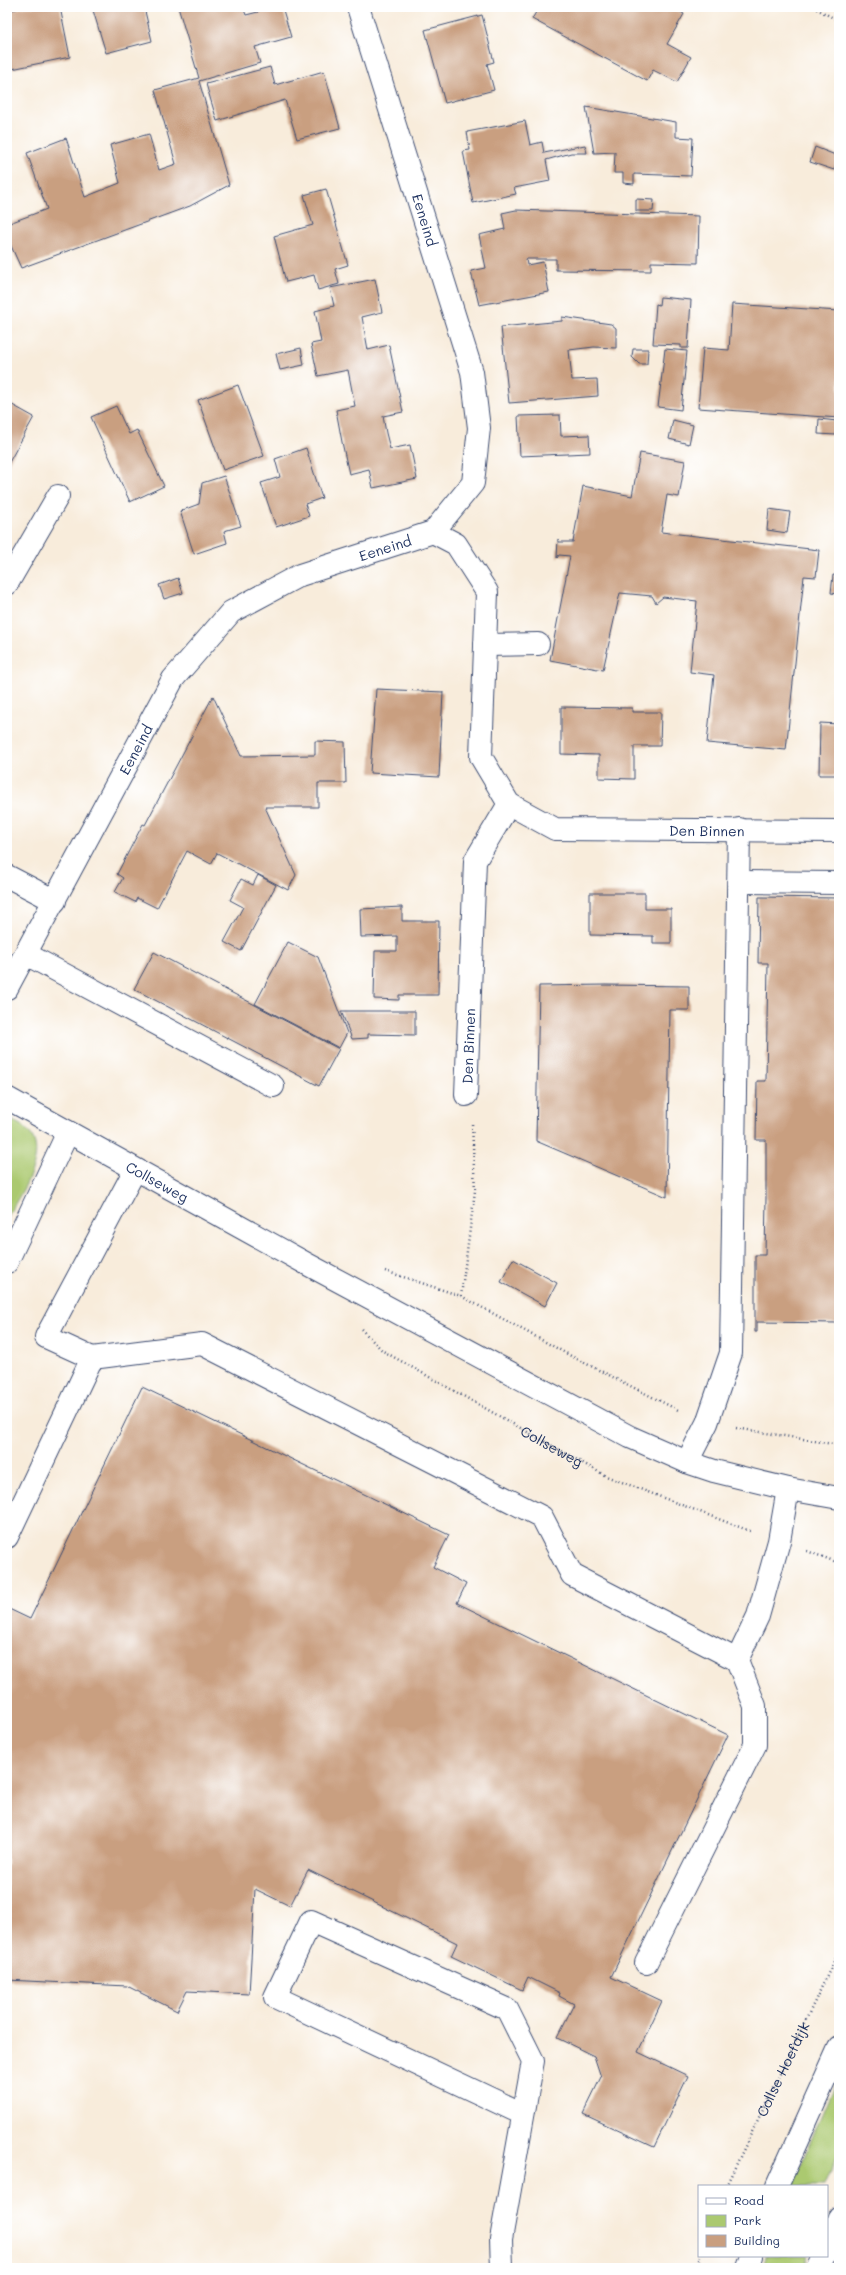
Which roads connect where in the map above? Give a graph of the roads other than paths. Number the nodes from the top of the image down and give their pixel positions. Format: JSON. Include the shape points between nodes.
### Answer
{"nodes":[{"id":1,"x":358,"y":7,"type":"edge"},
{"id":2,"x":58,"y":496,"type":"dead end"},
{"id":3,"x":432,"y":532,"type":"junction"},
{"id":4,"x":7,"y":584,"type":"edge"},
{"id":5,"x":538,"y":644,"type":"dead end"},
{"id":6,"x":485,"y":645,"type":"junction"},
{"id":7,"x":509,"y":804,"type":"junction"},
{"id":8,"x":739,"y":829,"type":"junction"},
{"id":9,"x":839,"y":831,"type":"edge"},
{"id":10,"x":7,"y":876,"type":"edge"},
{"id":11,"x":739,"y":882,"type":"junction"},
{"id":12,"x":839,"y":883,"type":"edge"},
{"id":13,"x":55,"y":902,"type":"junction"},
{"id":14,"x":26,"y":954,"type":"junction"},
{"id":15,"x":7,"y":988,"type":"edge"},
{"id":16,"x":273,"y":1086,"type":"dead end"},
{"id":17,"x":466,"y":1095,"type":"road end"},
{"id":18,"x":7,"y":1098,"type":"edge"},
{"id":19,"x":68,"y":1132,"type":"junction"},
{"id":20,"x":135,"y":1170,"type":"junction"},
{"id":21,"x":7,"y":1262,"type":"edge"},
{"id":22,"x":92,"y":1358,"type":"junction"},
{"id":23,"x":686,"y":1462,"type":"junction"},
{"id":24,"x":788,"y":1489,"type":"junction"},
{"id":25,"x":839,"y":1498,"type":"edge"},
{"id":26,"x":7,"y":1537,"type":"edge"},
{"id":27,"x":737,"y":1660,"type":"junction"},
{"id":28,"x":646,"y":1963,"type":"dead end"},
{"id":29,"x":839,"y":2048,"type":"edge"},
{"id":30,"x":523,"y":2114,"type":"junction"},
{"id":31,"x":777,"y":2185,"type":"edge"},
{"id":32,"x":839,"y":2217,"type":"edge"},
{"id":33,"x":828,"y":2245,"type":"edge"},
{"id":34,"x":752,"y":2257,"type":"edge"},
{"id":35,"x":824,"y":2257,"type":"edge"},
{"id":36,"x":502,"y":2268,"type":"edge"},
{"id":37,"x":748,"y":2268,"type":"edge"},
{"id":38,"x":819,"y":2268,"type":"edge"}],
"edges":[{"from":1,"to":3,"type":"street","name":"Eeneind","via":[[472,372],[479,428],[473,483]]},
{"from":2,"to":4,"type":"street"},
{"from":3,"to":6,"type":"street","via":[[456,544],[487,592]]},
{"from":3,"to":13,"type":"street","name":"Eeneind","via":[[300,575],[231,612],[173,679]]},
{"from":5,"to":6,"type":"street"},
{"from":6,"to":7,"type":"street","via":[[481,757]]},
{"from":7,"to":8,"type":"street","name":"Den Binnen","via":[[555,829]]},
{"from":7,"to":17,"type":"street","name":"Den Binnen","via":[[475,861]]},
{"from":8,"to":9,"type":"street","name":"Den Binnen"},
{"from":8,"to":11,"type":"street"},
{"from":10,"to":13,"type":"street"},
{"from":11,"to":12,"type":"street"},
{"from":11,"to":23,"type":"street","via":[[730,1353],[707,1423]]},
{"from":13,"to":14,"type":"street","name":"Eeneind"},
{"from":14,"to":15,"type":"street","name":"Eeneind"},
{"from":14,"to":16,"type":"street"},
{"from":18,"to":19,"type":"street","name":"Collseweg"},
{"from":19,"to":20,"type":"street","name":"Collseweg"},
{"from":19,"to":21,"type":"street"},
{"from":20,"to":22,"type":"street","via":[[46,1337]]},
{"from":20,"to":23,"type":"street","name":"Collseweg","via":[[630,1437]]},
{"from":22,"to":26,"type":"street"},
{"from":22,"to":27,"type":"street","via":[[202,1344],[542,1517],[572,1575]]},
{"from":23,"to":24,"type":"street","name":"Collseweg"},
{"from":24,"to":25,"type":"street","name":"Collseweg"},
{"from":24,"to":27,"type":"street","via":[[779,1541],[758,1616]]},
{"from":27,"to":28,"type":"street","via":[[755,1706],[756,1745]]},
{"from":29,"to":31,"type":"street"},
{"from":30,"to":30,"type":"street","via":[[533,2061],[507,2009],[311,1921],[275,1997]]},
{"from":30,"to":36,"type":"street","via":[[501,2239]]},
{"from":32,"to":33,"type":"street"},
{"from":34,"to":37,"type":"street"},
{"from":35,"to":38,"type":"street"}]}
